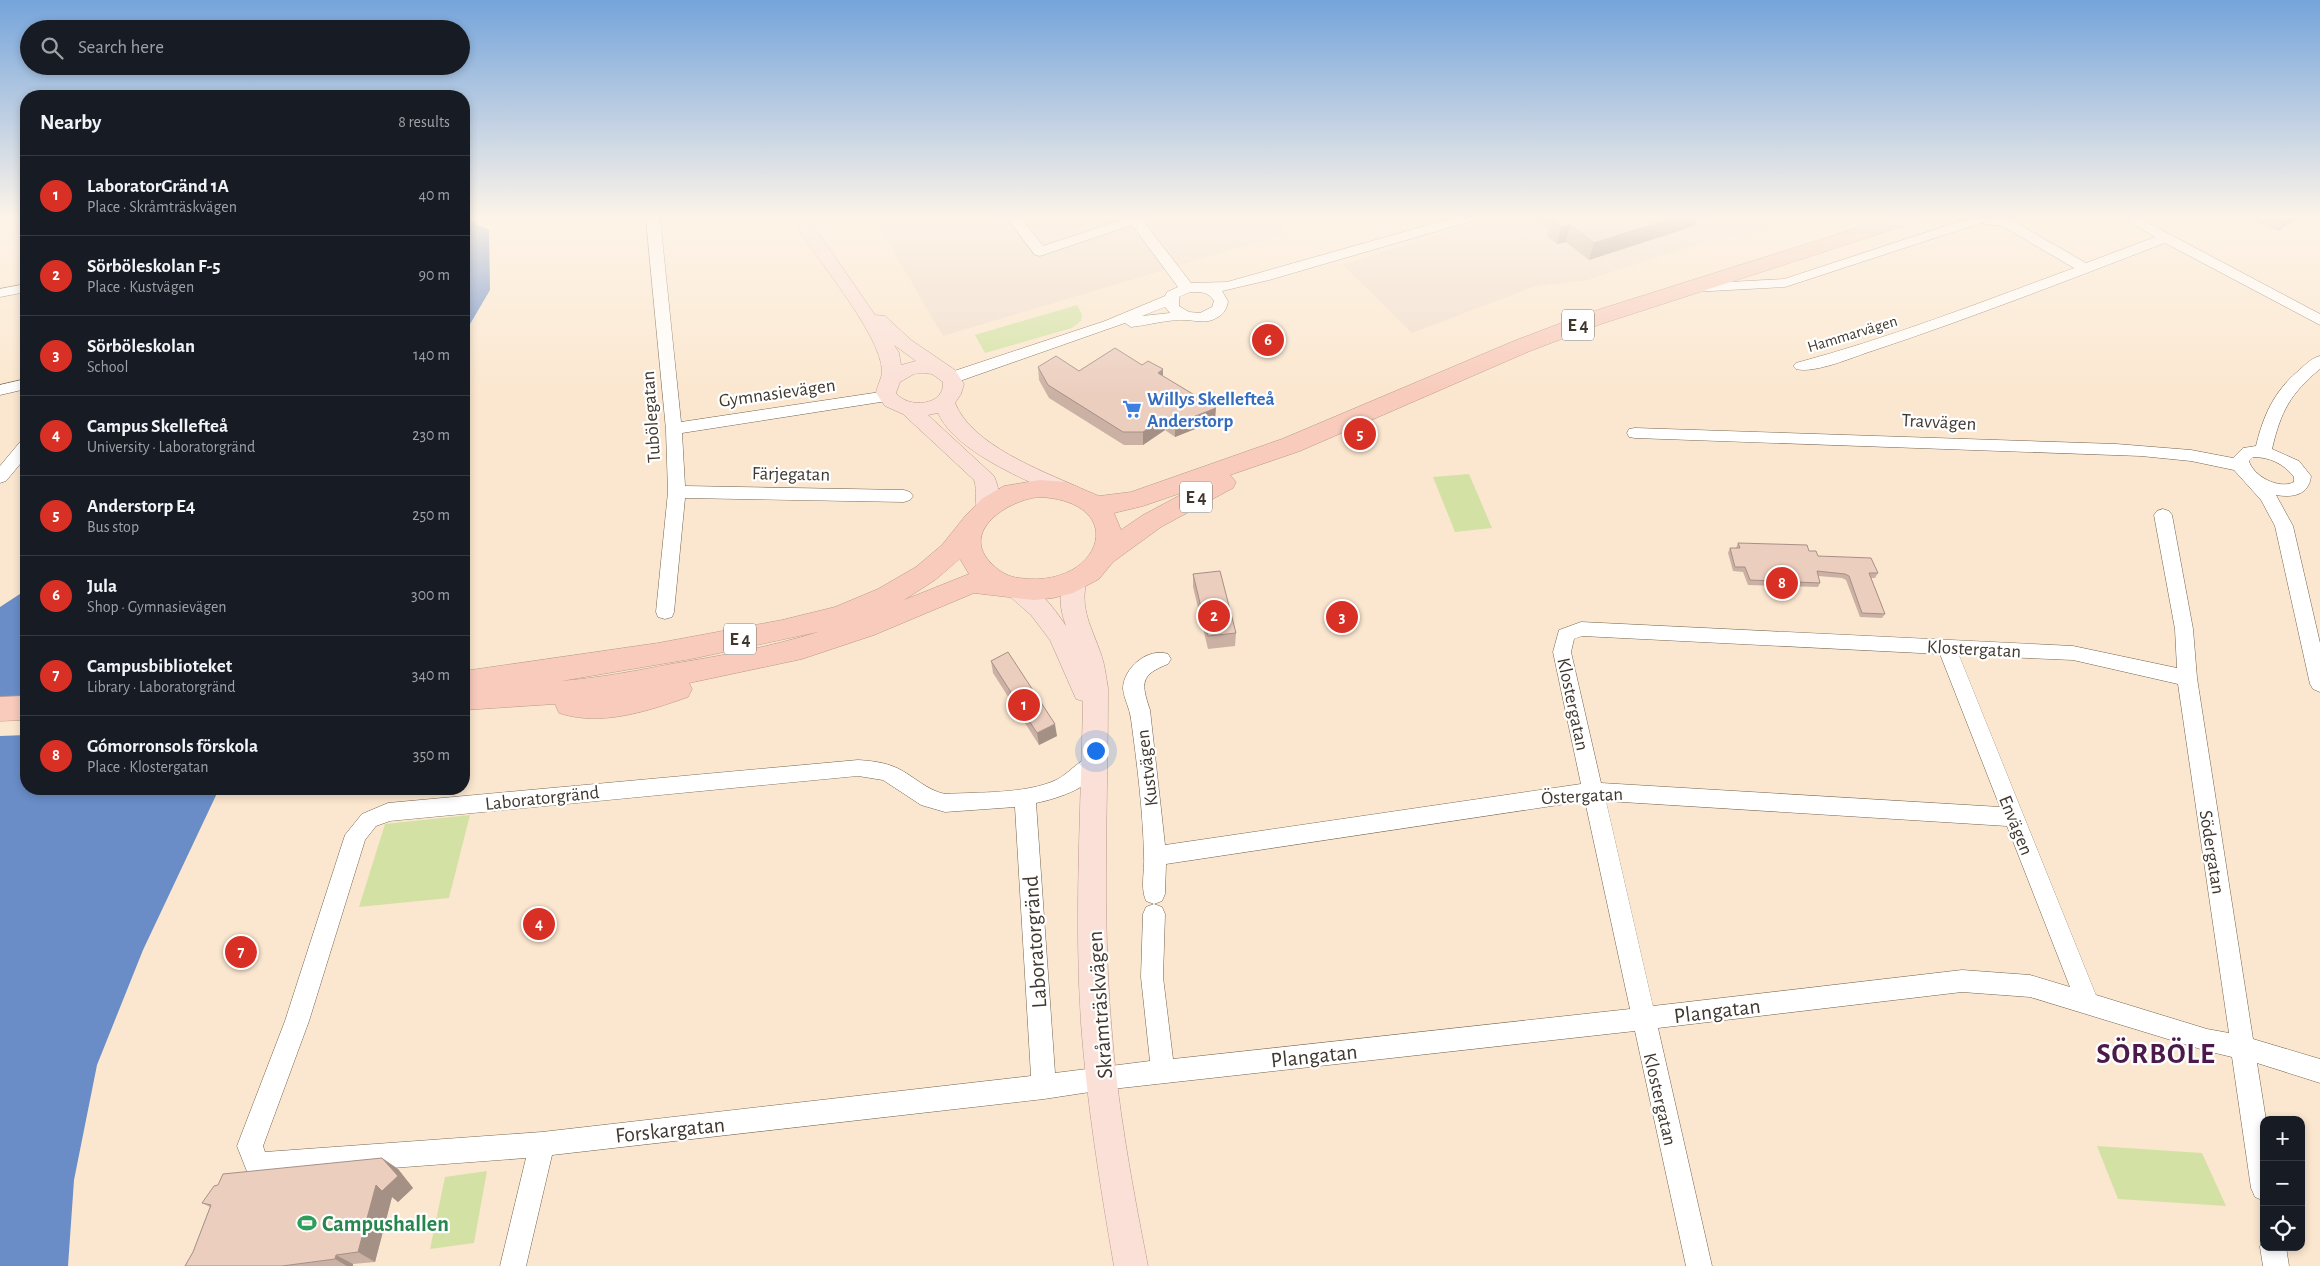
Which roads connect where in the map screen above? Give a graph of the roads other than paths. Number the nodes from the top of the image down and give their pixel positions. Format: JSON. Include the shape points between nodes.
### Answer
{"nodes":[{"id":1,"x":659,"y":277,"type":"edge"},
{"id":2,"x":841,"y":277,"type":"edge"},
{"id":3,"x":1179,"y":277,"type":"edge"},
{"id":4,"x":1264,"y":277,"type":"joint"},
{"id":5,"x":1723,"y":277,"type":"edge"},
{"id":6,"x":1800,"y":277,"type":"edge"},
{"id":7,"x":2061,"y":277,"type":"edge"},
{"id":8,"x":2239,"y":277,"type":"edge"},
{"id":9,"x":1187,"y":288,"type":"junction"},
{"id":10,"x":1206,"y":288,"type":"junction"},
{"id":11,"x":1689,"y":288,"type":"junction"},
{"id":12,"x":20,"y":289,"type":"edge"},
{"id":13,"x":0,"y":293,"type":"edge"},
{"id":14,"x":854,"y":296,"type":"junction"},
{"id":15,"x":1170,"y":299,"type":"junction"},
{"id":16,"x":1221,"y":304,"type":"junction"},
{"id":17,"x":1185,"y":316,"type":"junction"},
{"id":18,"x":2320,"y":320,"type":"edge"},
{"id":19,"x":1110,"y":324,"type":"junction"},
{"id":20,"x":2320,"y":361,"type":"edge"},
{"id":21,"x":1801,"y":366,"type":"dead end"},
{"id":22,"x":949,"y":376,"type":"junction"},
{"id":23,"x":20,"y":385,"type":"edge"},
{"id":24,"x":0,"y":390,"type":"edge"},
{"id":25,"x":887,"y":390,"type":"junction"},
{"id":26,"x":944,"y":401,"type":"junction"},
{"id":27,"x":910,"y":410,"type":"junction"},
{"id":28,"x":674,"y":430,"type":"junction"},
{"id":29,"x":1635,"y":433,"type":"dead end"},
{"id":30,"x":1291,"y":445,"type":"junction"},
{"id":31,"x":2263,"y":452,"type":"junction"},
{"id":32,"x":20,"y":453,"type":"edge"},
{"id":33,"x":2240,"y":466,"type":"junction"},
{"id":34,"x":2303,"y":476,"type":"junction"},
{"id":35,"x":0,"y":477,"type":"edge"},
{"id":36,"x":2254,"y":480,"type":"junction"},
{"id":37,"x":2320,"y":480,"type":"edge"},
{"id":38,"x":2290,"y":490,"type":"junction"},
{"id":39,"x":677,"y":492,"type":"junction"},
{"id":40,"x":904,"y":496,"type":"dead end"},
{"id":41,"x":1082,"y":498,"type":"junction"},
{"id":42,"x":983,"y":510,"type":"junction"},
{"id":43,"x":2163,"y":515,"type":"dead end"},
{"id":44,"x":2284,"y":526,"type":"junction"},
{"id":45,"x":1105,"y":555,"type":"junction"},
{"id":46,"x":1076,"y":580,"type":"junction"},
{"id":47,"x":1012,"y":587,"type":"junction"},
{"id":48,"x":665,"y":612,"type":"dead end"},
{"id":49,"x":1946,"y":646,"type":"junction"},
{"id":50,"x":1162,"y":658,"type":"dead end"},
{"id":51,"x":2187,"y":678,"type":"junction"},
{"id":52,"x":470,"y":681,"type":"edge"},
{"id":53,"x":2320,"y":684,"type":"edge"},
{"id":54,"x":470,"y":700,"type":"edge"},
{"id":55,"x":20,"y":708,"type":"edge"},
{"id":56,"x":0,"y":709,"type":"edge"},
{"id":57,"x":20,"y":723,"type":"edge"},
{"id":58,"x":0,"y":724,"type":"edge"},
{"id":59,"x":1095,"y":753,"type":"junction"},
{"id":60,"x":1593,"y":791,"type":"junction"},
{"id":61,"x":1025,"y":797,"type":"junction"},
{"id":62,"x":2013,"y":817,"type":"junction"},
{"id":63,"x":1155,"y":856,"type":"junction"},
{"id":64,"x":2088,"y":1004,"type":"junction"},
{"id":65,"x":1643,"y":1018,"type":"junction"},
{"id":66,"x":2242,"y":1047,"type":"junction"},
{"id":67,"x":2320,"y":1071,"type":"edge"},
{"id":68,"x":1163,"y":1072,"type":"junction"},
{"id":69,"x":1103,"y":1078,"type":"junction"},
{"id":70,"x":1044,"y":1087,"type":"junction"},
{"id":71,"x":542,"y":1144,"type":"junction"},
{"id":72,"x":250,"y":1146,"type":"joint"},
{"id":73,"x":2260,"y":1162,"type":"edge"},
{"id":74,"x":2274,"y":1251,"type":"edge"},
{"id":75,"x":513,"y":1266,"type":"edge"},
{"id":76,"x":1131,"y":1266,"type":"edge"},
{"id":77,"x":1699,"y":1266,"type":"edge"},
{"id":78,"x":2276,"y":1266,"type":"edge"}],
"edges":[{"from":1,"to":28,"type":"street","name":"Tubölegatan"},
{"from":2,"to":14,"type":"main road"},
{"from":3,"to":9,"type":"street"},
{"from":4,"to":10,"type":"street"},
{"from":4,"to":16,"type":"street"},
{"from":5,"to":11,"type":"highway","number":"E 4"},
{"from":6,"to":11,"type":"street","via":[[1785,282]]},
{"from":7,"to":21,"type":"street","name":"Hammarvägen","via":[[1928,327]]},
{"from":8,"to":18,"type":"street"},
{"from":9,"to":10,"type":"street"},
{"from":9,"to":15,"type":"street","via":[[1176,292]]},
{"from":10,"to":16,"type":"street","via":[[1220,297]]},
{"from":11,"to":30,"type":"highway","number":"E 4","via":[[1522,346]]},
{"from":12,"to":13,"type":"street"},
{"from":14,"to":22,"type":"main road","via":[[904,344]]},
{"from":14,"to":25,"type":"main road","via":[[889,353],[892,372]]},
{"from":15,"to":17,"type":"street","via":[[1175,311]]},
{"from":15,"to":19,"type":"street"},
{"from":16,"to":17,"type":"street","via":[[1211,315]]},
{"from":17,"to":19,"type":"street"},
{"from":19,"to":22,"type":"street"},
{"from":20,"to":31,"type":"street","via":[[2283,392],[2273,410]]},
{"from":22,"to":25,"type":"main road","via":[[931,367],[915,368],[896,375]]},
{"from":22,"to":26,"type":"main road","via":[[953,388]]},
{"from":23,"to":24,"type":"street"},
{"from":25,"to":27,"type":"main road","via":[[895,405]]},
{"from":25,"to":28,"type":"street","name":"Gymnasievägen"},
{"from":26,"to":27,"type":"main road","via":[[926,409]]},
{"from":26,"to":41,"type":"main road","via":[[950,417],[977,442],[1010,463]]},
{"from":27,"to":42,"type":"main road","via":[[983,476],[988,488]]},
{"from":28,"to":39,"type":"street","name":"Tubölegatan"},
{"from":29,"to":33,"type":"street","name":"Travvägen","via":[[1872,438],[2060,448],[2200,457]]},
{"from":30,"to":41,"type":"highway","number":"E 4","via":[[1134,500],[1107,505]]},
{"from":30,"to":45,"type":"highway","number":"E 4","via":[[1152,521]]},
{"from":31,"to":33,"type":"street","via":[[2243,455]]},
{"from":31,"to":34,"type":"street","via":[[2286,460]]},
{"from":32,"to":35,"type":"street"},
{"from":33,"to":36,"type":"street"},
{"from":34,"to":37,"type":"street"},
{"from":34,"to":38,"type":"street","via":[[2302,485]]},
{"from":36,"to":38,"type":"street","via":[[2272,488]]},
{"from":36,"to":44,"type":"street","via":[[2268,496]]},
{"from":38,"to":44,"type":"street"},
{"from":39,"to":40,"type":"street","name":"Färjegatan"},
{"from":39,"to":48,"type":"street","name":"Tubölegatan"},
{"from":41,"to":42,"type":"highway","via":[[1049,488],[1026,490],[1006,496]]},
{"from":41,"to":45,"type":"highway","via":[[1102,515],[1108,528]]},
{"from":42,"to":47,"type":"highway","via":[[969,535],[970,553],[982,572]]},
{"from":42,"to":52,"type":"highway","number":"E 4","via":[[952,551],[928,571],[878,601],[832,618],[665,654]]},
{"from":43,"to":51,"type":"street","name":"Södergatan","via":[[2184,629]]},
{"from":44,"to":53,"type":"street"},
{"from":45,"to":46,"type":"highway"},
{"from":46,"to":47,"type":"highway","via":[[1051,588]]},
{"from":46,"to":59,"type":"main road","name":"Skråmträskvägen","via":[[1071,610],[1093,669],[1096,688]]},
{"from":47,"to":54,"type":"highway","number":"E 4","via":[[990,582],[971,584],[864,628],[802,648],[725,666],[694,683],[630,705],[598,707],[520,696]]},
{"from":47,"to":59,"type":"main road","name":"Skråmträskvägen","via":[[1044,612],[1077,667],[1086,696]]},
{"from":49,"to":51,"type":"street","name":"Klostergatan","via":[[2073,653]]},
{"from":49,"to":60,"type":"street","name":"Klostergatan","via":[[1581,630],[1566,635],[1562,652]]},
{"from":49,"to":62,"type":"street","name":"Envägen"},
{"from":50,"to":63,"type":"street","name":"Kustvägen","via":[[1138,672],[1133,689],[1140,710]]},
{"from":51,"to":66,"type":"street","name":"Södergatan"},
{"from":55,"to":56,"type":"highway"},
{"from":57,"to":58,"type":"highway"},
{"from":59,"to":61,"type":"street","name":"Laboratorgränd","via":[[1072,784]]},
{"from":59,"to":69,"type":"main road","name":"Skråmträskvägen","via":[[1092,904],[1096,1022]]},
{"from":60,"to":62,"type":"street","name":"Östergatan"},
{"from":60,"to":63,"type":"street","name":"Östergatan"},
{"from":60,"to":65,"type":"street","name":"Klostergatan"},
{"from":61,"to":70,"type":"street","name":"Laboratorgränd"},
{"from":61,"to":72,"type":"street","name":"Laboratorgränd","via":[[945,803],[928,800],[890,774],[858,768],[604,790],[379,815],[368,820],[356,835],[297,1020]]},
{"from":62,"to":64,"type":"street","name":"Envägen"},
{"from":63,"to":68,"type":"street","name":"Kustvägen","via":[[1152,978]]},
{"from":64,"to":65,"type":"street","name":"Plangatan","via":[[2030,986],[1962,982]]},
{"from":64,"to":66,"type":"street","name":"Plangatan","via":[[2207,1040]]},
{"from":65,"to":68,"type":"street","name":"Plangatan"},
{"from":65,"to":77,"type":"street","name":"Klostergatan"},
{"from":66,"to":67,"type":"street","name":"Plangatan"},
{"from":66,"to":73,"type":"street","name":"Södergatan"},
{"from":68,"to":69,"type":"street","name":"Plangatan"},
{"from":69,"to":70,"type":"street","name":"Forskargatan"},
{"from":69,"to":76,"type":"main road","name":"Skråmträskvägen","via":[[1119,1205]]},
{"from":70,"to":71,"type":"street","name":"Forskargatan"},
{"from":71,"to":72,"type":"street","name":"Forskargatan","via":[[257,1166]]},
{"from":71,"to":75,"type":"street"},
{"from":74,"to":78,"type":"street"}]}
